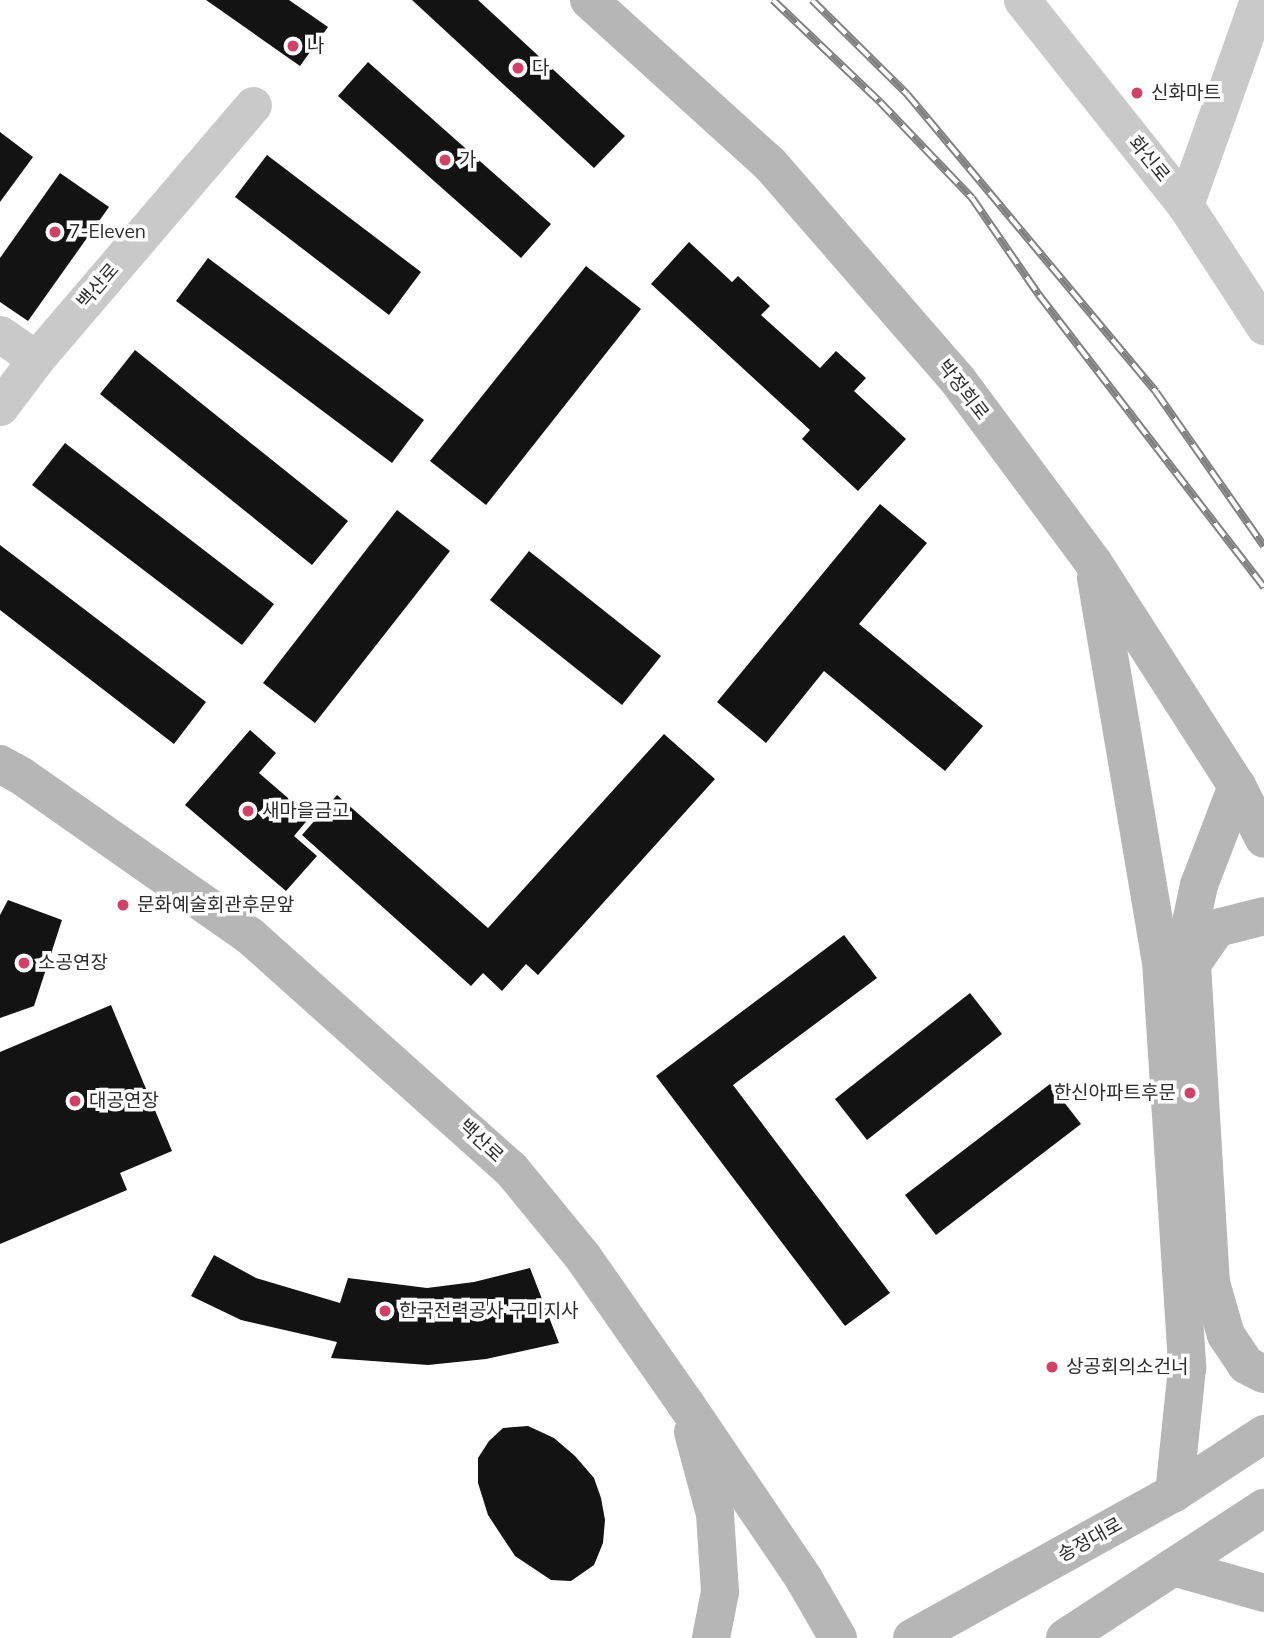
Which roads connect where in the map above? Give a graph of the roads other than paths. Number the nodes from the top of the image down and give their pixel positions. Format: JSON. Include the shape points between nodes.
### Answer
{"nodes":[{"id":1,"x":589,"y":0,"type":"edge"},
{"id":2,"x":1022,"y":0,"type":"edge"},
{"id":3,"x":1258,"y":0,"type":"edge"},
{"id":4,"x":253,"y":105,"type":"dead end"},
{"id":5,"x":1185,"y":205,"type":"junction"},
{"id":6,"x":1264,"y":326,"type":"edge"},
{"id":7,"x":0,"y":334,"type":"edge"},
{"id":8,"x":36,"y":359,"type":"junction"},
{"id":9,"x":0,"y":407,"type":"edge"},
{"id":10,"x":1093,"y":562,"type":"junction"},
{"id":11,"x":0,"y":764,"type":"edge"},
{"id":12,"x":1237,"y":786,"type":"junction"},
{"id":13,"x":1264,"y":839,"type":"edge"},
{"id":14,"x":1264,"y":915,"type":"edge"},
{"id":15,"x":1177,"y":962,"type":"junction"},
{"id":16,"x":1264,"y":1374,"type":"edge"},
{"id":17,"x":685,"y":1403,"type":"junction"},
{"id":18,"x":1264,"y":1434,"type":"edge"},
{"id":19,"x":1174,"y":1493,"type":"junction"},
{"id":20,"x":1264,"y":1508,"type":"edge"},
{"id":21,"x":1173,"y":1567,"type":"junction"},
{"id":22,"x":1264,"y":1593,"type":"edge"},
{"id":23,"x":711,"y":1638,"type":"edge"},
{"id":24,"x":838,"y":1638,"type":"edge"},
{"id":25,"x":912,"y":1638,"type":"edge"},
{"id":26,"x":1065,"y":1638,"type":"edge"}],
"edges":[{"from":1,"to":10,"type":"street","name":"박정희로","via":[[770,164],[957,379]]},
{"from":2,"to":5,"type":"street","name":"화신로"},
{"from":3,"to":5,"type":"street"},
{"from":4,"to":8,"type":"street","name":"백산로"},
{"from":5,"to":6,"type":"street","name":"화신로"},
{"from":7,"to":8,"type":"street"},
{"from":8,"to":9,"type":"street","name":"백산로"},
{"from":10,"to":12,"type":"street","name":"박정희로"},
{"from":10,"to":15,"type":"street"},
{"from":11,"to":17,"type":"street","name":"백산로","via":[[250,936],[464,1124],[511,1169],[583,1257]]},
{"from":12,"to":13,"type":"street","name":"박정희로"},
{"from":12,"to":15,"type":"street","via":[[1215,811],[1196,844],[1171,903]]},
{"from":14,"to":15,"type":"street","via":[[1217,928]]},
{"from":15,"to":16,"type":"street","via":[[1211,1283],[1226,1335],[1246,1365]]},
{"from":15,"to":19,"type":"street","via":[[1187,1368]]},
{"from":17,"to":23,"type":"street","via":[[715,1514],[720,1592]]},
{"from":17,"to":24,"type":"street","name":"백산로","via":[[804,1579]]},
{"from":18,"to":19,"type":"street","name":"송정대로"},
{"from":19,"to":25,"type":"street","name":"송정대로"},
{"from":20,"to":21,"type":"street"},
{"from":21,"to":22,"type":"street"},
{"from":21,"to":26,"type":"street"}]}
